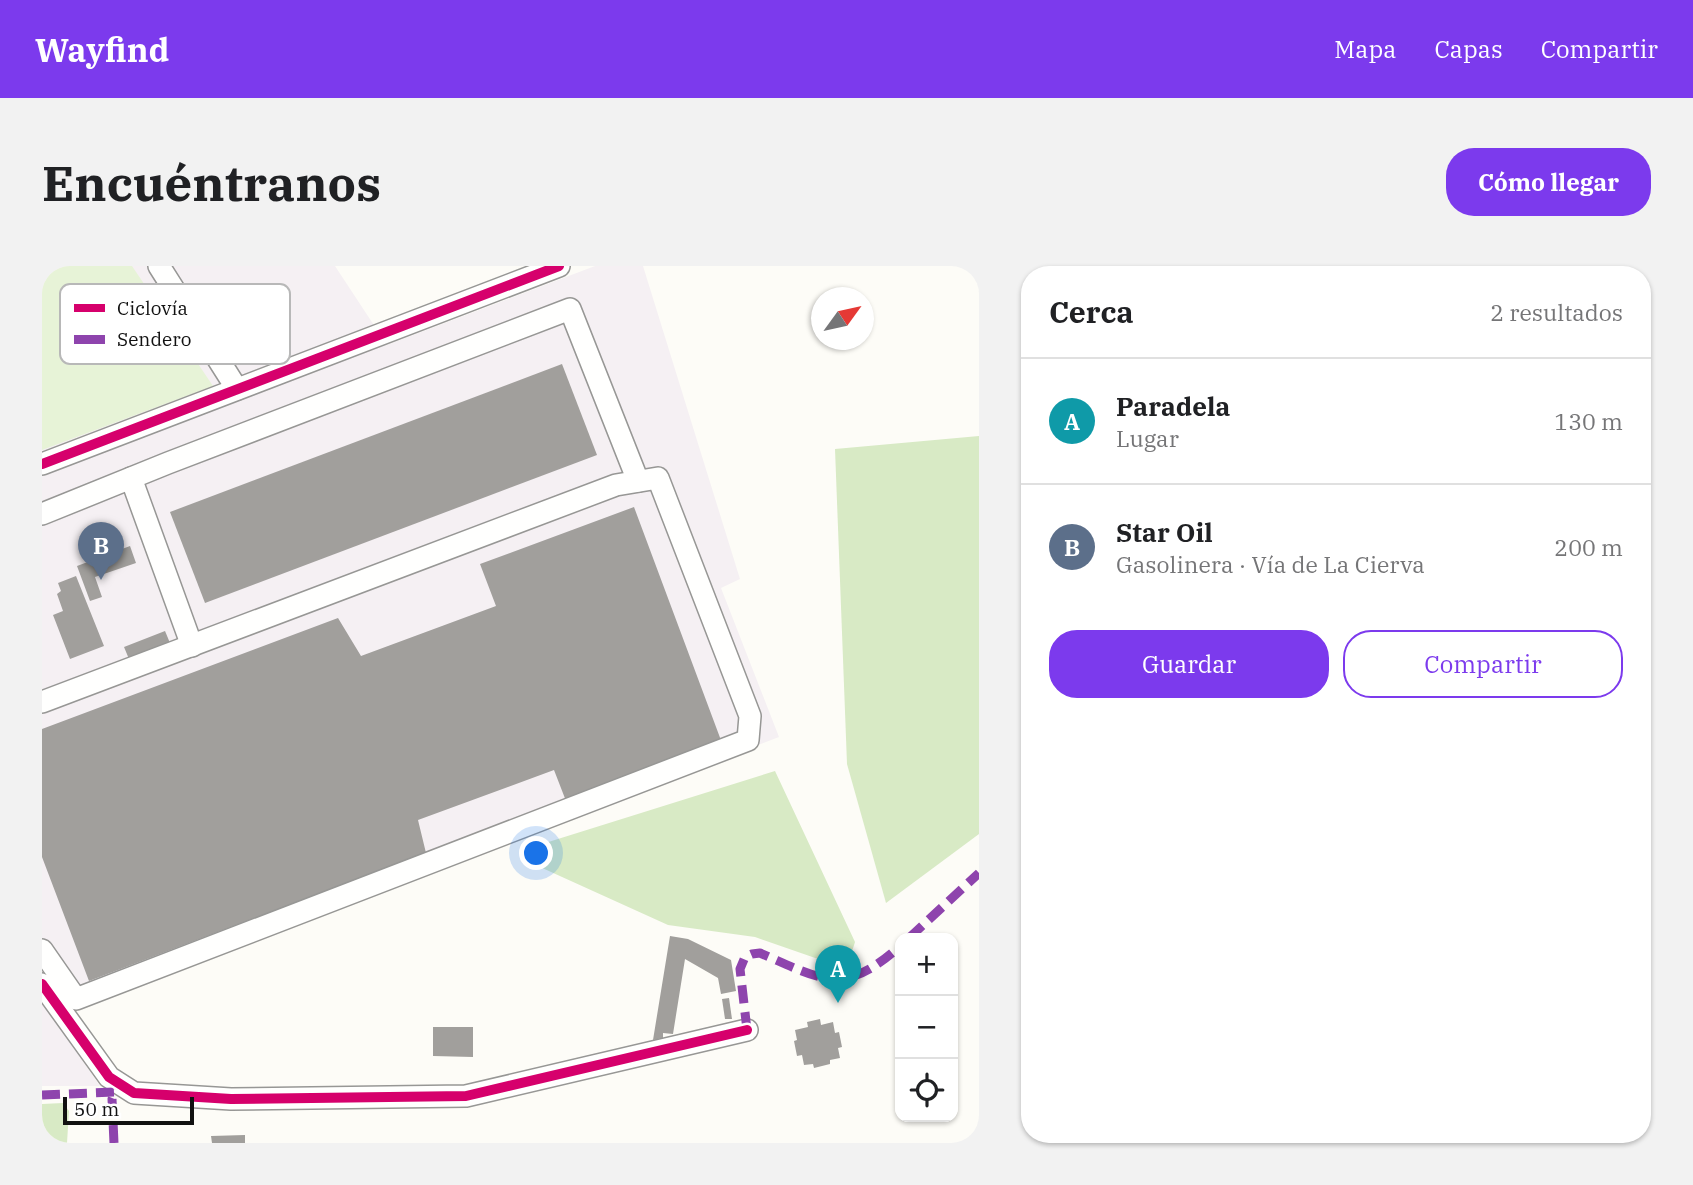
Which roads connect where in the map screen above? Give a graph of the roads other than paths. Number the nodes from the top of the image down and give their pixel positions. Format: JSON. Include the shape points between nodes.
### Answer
{"nodes":[{"id":1,"x":159,"y":266,"type":"edge"},
{"id":2,"x":559,"y":266,"type":"edge"},
{"id":3,"x":171,"y":284,"type":"edge"},
{"id":4,"x":222,"y":364,"type":"edge"},
{"id":5,"x":237,"y":388,"type":"junction"},
{"id":6,"x":42,"y":464,"type":"edge"},
{"id":7,"x":131,"y":478,"type":"junction"},
{"id":8,"x":638,"y":481,"type":"junction"},
{"id":9,"x":42,"y":514,"type":"edge"},
{"id":10,"x":192,"y":646,"type":"junction"},
{"id":11,"x":42,"y":702,"type":"edge"},
{"id":12,"x":42,"y":950,"type":"edge"},
{"id":13,"x":42,"y":984,"type":"edge"},
{"id":14,"x":747,"y":1030,"type":"dead end"}],
"edges":[{"from":1,"to":3,"type":"street"},
{"from":2,"to":5,"type":"street"},
{"from":4,"to":5,"type":"street"},
{"from":5,"to":6,"type":"street"},
{"from":7,"to":8,"type":"street","via":[[570,309]]},
{"from":7,"to":9,"type":"street"},
{"from":7,"to":10,"type":"street"},
{"from":8,"to":10,"type":"street","via":[[616,485]]},
{"from":8,"to":12,"type":"street","via":[[659,478],[750,716],[748,740],[76,999]]},
{"from":10,"to":11,"type":"street"},
{"from":13,"to":14,"type":"street","via":[[109,1077],[134,1093],[231,1099],[466,1096]]}]}
